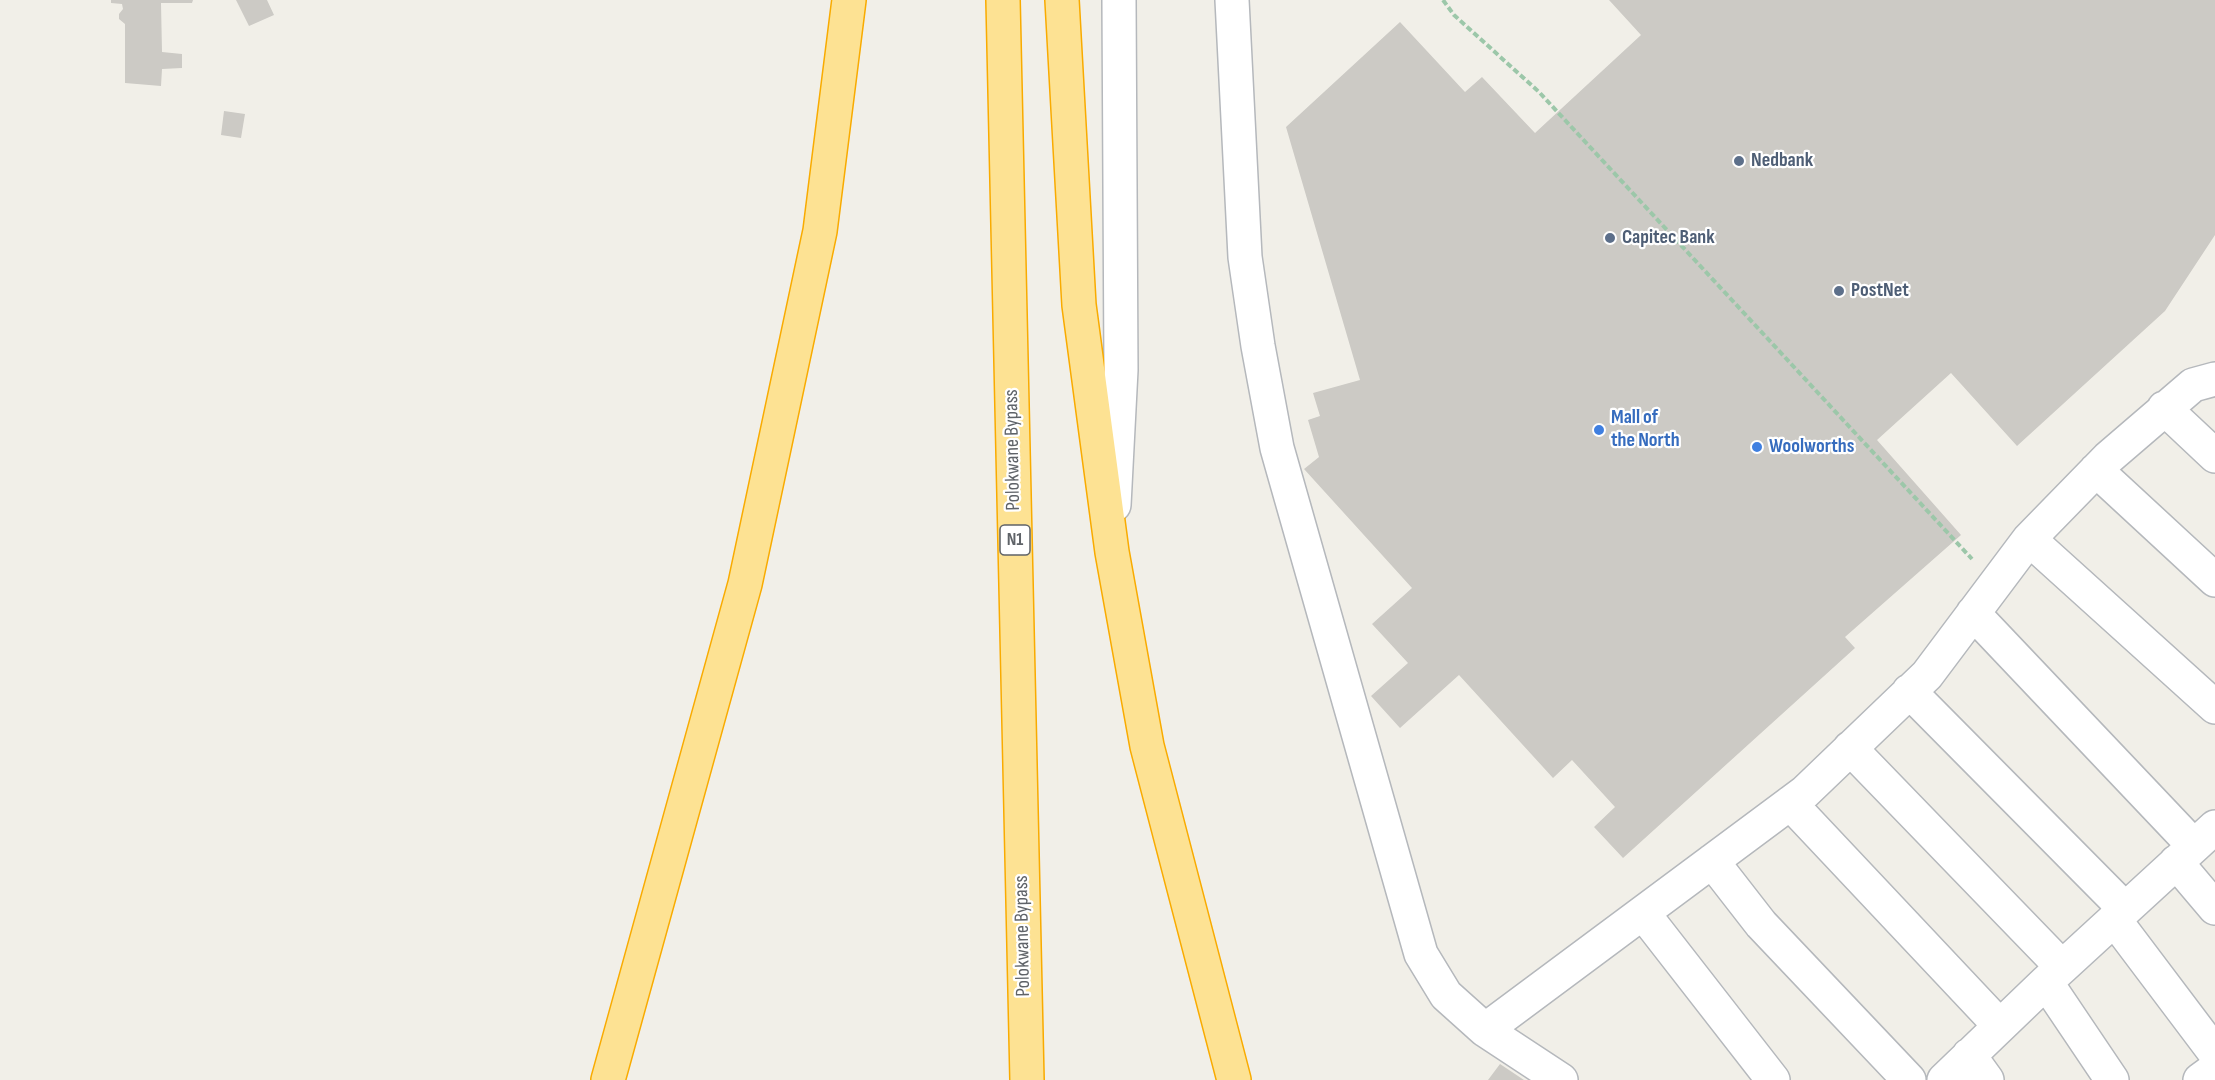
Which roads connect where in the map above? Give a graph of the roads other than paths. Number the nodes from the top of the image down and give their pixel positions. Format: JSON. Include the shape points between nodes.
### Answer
{"nodes":[{"id":1,"x":849,"y":0,"type":"edge"},
{"id":2,"x":1002,"y":0,"type":"edge"},
{"id":3,"x":1062,"y":0,"type":"edge"},
{"id":4,"x":1119,"y":0,"type":"edge"},
{"id":5,"x":1232,"y":0,"type":"edge"},
{"id":6,"x":2215,"y":379,"type":"edge"},
{"id":7,"x":2164,"y":408,"type":"junction"},
{"id":8,"x":2215,"y":456,"type":"edge"},
{"id":9,"x":2096,"y":470,"type":"junction"},
{"id":10,"x":2029,"y":539,"type":"junction"},
{"id":11,"x":1112,"y":552,"type":"junction"},
{"id":12,"x":2215,"y":580,"type":"edge"},
{"id":13,"x":1973,"y":613,"type":"junction"},
{"id":14,"x":1909,"y":691,"type":"junction"},
{"id":15,"x":2215,"y":707,"type":"edge"},
{"id":16,"x":1850,"y":748,"type":"junction"},
{"id":17,"x":1790,"y":803,"type":"junction"},
{"id":18,"x":2195,"y":845,"type":"edge"},
{"id":19,"x":1712,"y":861,"type":"junction"},
{"id":20,"x":2215,"y":908,"type":"edge"},
{"id":21,"x":1643,"y":913,"type":"junction"},
{"id":22,"x":2120,"y":914,"type":"junction"},
{"id":23,"x":2054,"y":974,"type":"junction"},
{"id":24,"x":2000,"y":1026,"type":"junction"},
{"id":25,"x":1485,"y":1030,"type":"junction"},
{"id":26,"x":2215,"y":1053,"type":"edge"},
{"id":27,"x":1978,"y":1068,"type":"edge"},
{"id":28,"x":2215,"y":1070,"type":"edge"},
{"id":29,"x":608,"y":1080,"type":"edge"},
{"id":30,"x":1027,"y":1080,"type":"edge"},
{"id":31,"x":1234,"y":1080,"type":"edge"},
{"id":32,"x":1561,"y":1080,"type":"edge"},
{"id":33,"x":1773,"y":1080,"type":"edge"},
{"id":34,"x":1909,"y":1080,"type":"edge"},
{"id":35,"x":1944,"y":1080,"type":"edge"},
{"id":36,"x":2112,"y":1080,"type":"edge"},
{"id":37,"x":2200,"y":1080,"type":"edge"}],
"edges":[{"from":1,"to":29,"type":"highway","via":[[820,231],[746,584]]},
{"from":2,"to":30,"type":"highway","name":"Polokwane Bypass","number":"N1"},
{"from":3,"to":11,"type":"highway","via":[[1080,305]]},
{"from":4,"to":11,"type":"lane","via":[[1121,370]]},
{"from":5,"to":25,"type":"lane","via":[[1245,257],[1277,448],[1421,954],[1446,995]]},
{"from":6,"to":7,"type":"lane","via":[[2193,385]]},
{"from":7,"to":8,"type":"lane"},
{"from":7,"to":9,"type":"lane"},
{"from":9,"to":10,"type":"lane"},
{"from":9,"to":12,"type":"lane"},
{"from":10,"to":13,"type":"lane"},
{"from":10,"to":15,"type":"lane"},
{"from":11,"to":31,"type":"highway","via":[[1147,746]]},
{"from":13,"to":14,"type":"lane","via":[[1927,675]]},
{"from":13,"to":18,"type":"lane"},
{"from":14,"to":16,"type":"lane"},
{"from":14,"to":22,"type":"lane"},
{"from":16,"to":17,"type":"lane"},
{"from":16,"to":23,"type":"lane"},
{"from":17,"to":19,"type":"lane"},
{"from":17,"to":24,"type":"lane"},
{"from":18,"to":20,"type":"lane"},
{"from":18,"to":22,"type":"lane"},
{"from":19,"to":21,"type":"lane"},
{"from":19,"to":34,"type":"lane","via":[[1761,924]]},
{"from":21,"to":25,"type":"lane"},
{"from":21,"to":33,"type":"lane"},
{"from":22,"to":23,"type":"lane"},
{"from":22,"to":26,"type":"lane"},
{"from":23,"to":24,"type":"lane"},
{"from":23,"to":36,"type":"lane"},
{"from":24,"to":27,"type":"lane"},
{"from":25,"to":32,"type":"lane"},
{"from":27,"to":35,"type":"lane"},
{"from":28,"to":37,"type":"lane"}]}
